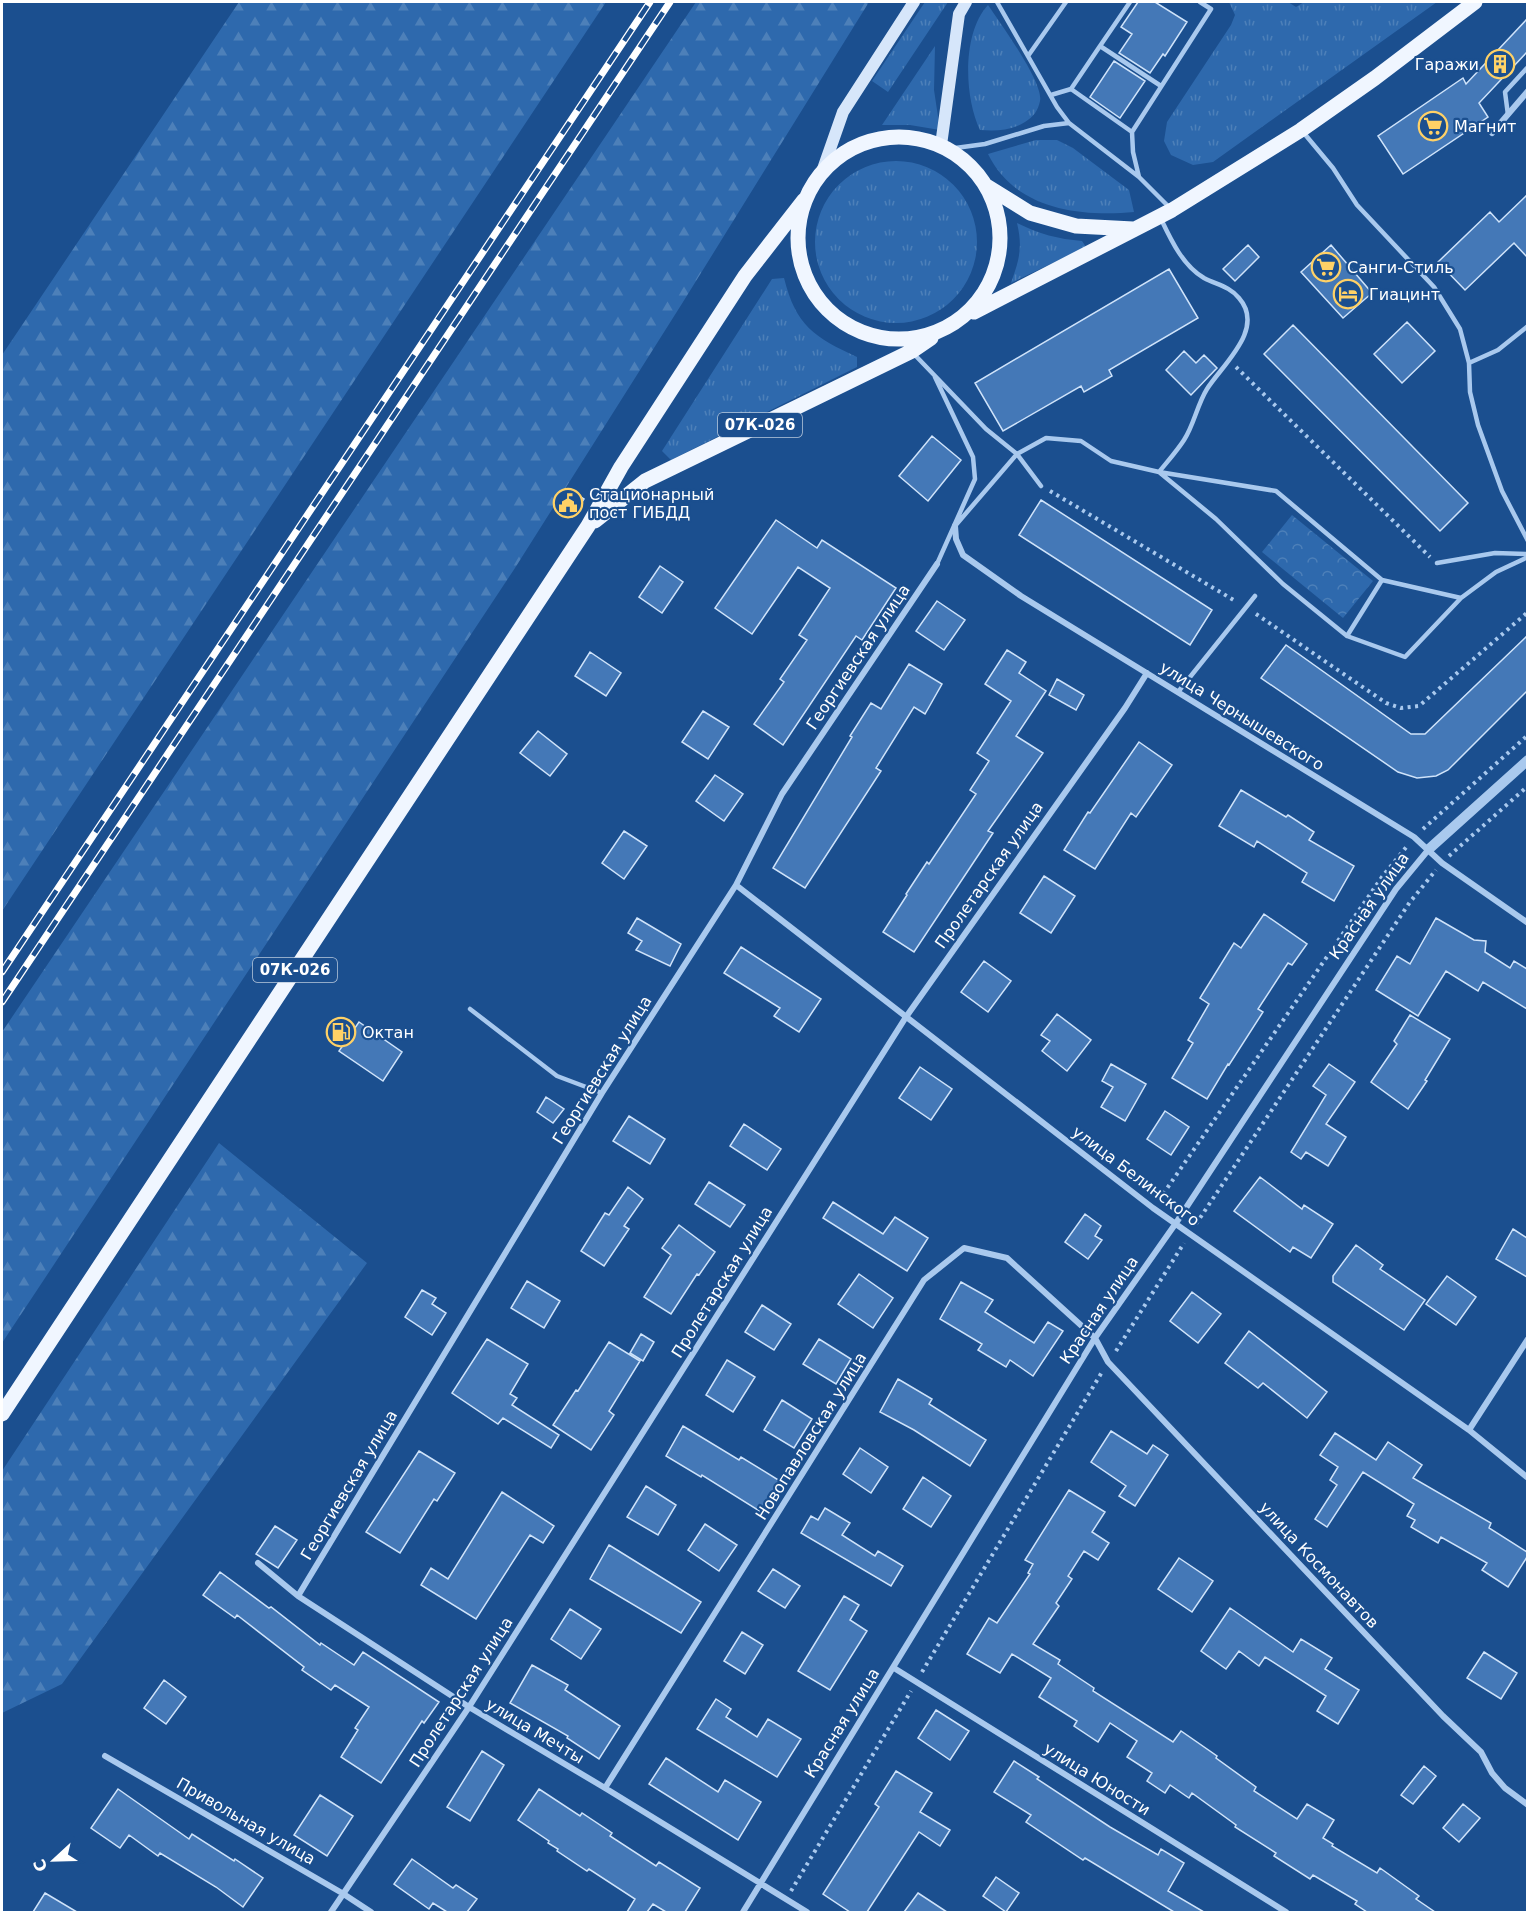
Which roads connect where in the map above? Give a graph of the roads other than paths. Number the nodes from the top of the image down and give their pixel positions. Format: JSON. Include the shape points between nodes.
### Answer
{"nodes":[{"id":1,"x":914,"y":2,"type":"edge"},
{"id":2,"x":966,"y":2,"type":"edge"},
{"id":3,"x":997,"y":2,"type":"edge"},
{"id":4,"x":1066,"y":2,"type":"edge"},
{"id":5,"x":1130,"y":2,"type":"edge"},
{"id":6,"x":1200,"y":2,"type":"edge"},
{"id":7,"x":1475,"y":2,"type":"edge"},
{"id":8,"x":1100,"y":46,"type":"junction"},
{"id":9,"x":1028,"y":56,"type":"junction"},
{"id":10,"x":1527,"y":67,"type":"edge"},
{"id":11,"x":1161,"y":86,"type":"junction"},
{"id":12,"x":1071,"y":89,"type":"junction"},
{"id":13,"x":1527,"y":91,"type":"edge"},
{"id":14,"x":1051,"y":94,"type":"junction"},
{"id":15,"x":1508,"y":115,"type":"junction"},
{"id":16,"x":1069,"y":123,"type":"junction"},
{"id":17,"x":1301,"y":130,"type":"junction"},
{"id":18,"x":1132,"y":132,"type":"junction"},
{"id":19,"x":1492,"y":133,"type":"dead end"},
{"id":20,"x":945,"y":147,"type":"junction"},
{"id":21,"x":823,"y":169,"type":"junction"},
{"id":22,"x":1139,"y":177,"type":"junction"},
{"id":23,"x":986,"y":185,"type":"junction"},
{"id":24,"x":804,"y":200,"type":"junction"},
{"id":25,"x":1166,"y":213,"type":"junction"},
{"id":26,"x":1136,"y":229,"type":"junction"},
{"id":27,"x":962,"y":318,"type":"junction"},
{"id":28,"x":1527,"y":326,"type":"edge"},
{"id":29,"x":939,"y":332,"type":"junction"},
{"id":30,"x":912,"y":351,"type":"junction"},
{"id":31,"x":1470,"y":363,"type":"junction"},
{"id":32,"x":935,"y":377,"type":"junction"},
{"id":33,"x":1017,"y":454,"type":"junction"},
{"id":34,"x":1159,"y":472,"type":"junction"},
{"id":35,"x":1041,"y":486,"type":"road end"},
{"id":36,"x":588,"y":526,"type":"junction"},
{"id":37,"x":955,"y":526,"type":"junction"},
{"id":38,"x":1527,"y":541,"type":"edge"},
{"id":39,"x":1527,"y":556,"type":"edge"},
{"id":40,"x":938,"y":564,"type":"joint"},
{"id":41,"x":1437,"y":564,"type":"road end"},
{"id":42,"x":1382,"y":580,"type":"junction"},
{"id":43,"x":1255,"y":596,"type":"dead end"},
{"id":44,"x":1461,"y":598,"type":"junction"},
{"id":45,"x":1347,"y":636,"type":"junction"},
{"id":46,"x":1147,"y":673,"type":"junction"},
{"id":47,"x":1178,"y":692,"type":"junction"},
{"id":48,"x":1527,"y":760,"type":"edge"},
{"id":49,"x":1429,"y":849,"type":"junction"},
{"id":50,"x":736,"y":885,"type":"junction"},
{"id":51,"x":1527,"y":923,"type":"edge"},
{"id":52,"x":470,"y":1009,"type":"dead end"},
{"id":53,"x":906,"y":1017,"type":"junction"},
{"id":54,"x":602,"y":1093,"type":"junction"},
{"id":55,"x":1176,"y":1223,"type":"junction"},
{"id":56,"x":1095,"y":1338,"type":"junction"},
{"id":57,"x":1527,"y":1339,"type":"edge"},
{"id":58,"x":2,"y":1414,"type":"edge"},
{"id":59,"x":1469,"y":1430,"type":"junction"},
{"id":60,"x":1527,"y":1478,"type":"edge"},
{"id":61,"x":258,"y":1563,"type":"dead end"},
{"id":62,"x":298,"y":1596,"type":"junction"},
{"id":63,"x":894,"y":1668,"type":"junction"},
{"id":64,"x":469,"y":1707,"type":"junction"},
{"id":65,"x":105,"y":1756,"type":"dead end"},
{"id":66,"x":605,"y":1788,"type":"junction"},
{"id":67,"x":1527,"y":1805,"type":"edge"},
{"id":68,"x":760,"y":1883,"type":"junction"},
{"id":69,"x":342,"y":1893,"type":"junction"},
{"id":70,"x":331,"y":1912,"type":"edge"},
{"id":71,"x":371,"y":1912,"type":"edge"},
{"id":72,"x":743,"y":1912,"type":"edge"},
{"id":73,"x":807,"y":1912,"type":"edge"},
{"id":74,"x":1286,"y":1912,"type":"edge"}],
"edges":[{"from":1,"to":21,"type":"main road","via":[[843,112]]},
{"from":2,"to":20,"type":"main road","via":[[959,14]]},
{"from":3,"to":9,"type":"lane"},
{"from":4,"to":9,"type":"lane"},
{"from":5,"to":8,"type":"lane"},
{"from":6,"to":11,"type":"lane","via":[[1211,9]]},
{"from":7,"to":17,"type":"main road"},
{"from":8,"to":11,"type":"lane"},
{"from":8,"to":12,"type":"lane"},
{"from":9,"to":14,"type":"lane"},
{"from":10,"to":15,"type":"lane","via":[[1504,92]]},
{"from":11,"to":18,"type":"lane"},
{"from":12,"to":14,"type":"lane"},
{"from":12,"to":18,"type":"lane"},
{"from":13,"to":15,"type":"street"},
{"from":14,"to":16,"type":"lane"},
{"from":15,"to":19,"type":"street"},
{"from":16,"to":20,"type":"lane","via":[[1044,126],[985,144]]},
{"from":16,"to":22,"type":"lane"},
{"from":17,"to":25,"type":"main road"},
{"from":17,"to":31,"type":"lane","via":[[1357,205],[1434,287],[1460,329]]},
{"from":18,"to":22,"type":"lane"},
{"from":20,"to":21,"type":"main road","via":[[917,137],[891,136],[866,141]]},
{"from":20,"to":23,"type":"main road","via":[[969,164]]},
{"from":21,"to":24,"type":"main road"},
{"from":22,"to":25,"type":"lane"},
{"from":23,"to":26,"type":"main road","via":[[1030,213],[1076,226]]},
{"from":23,"to":27,"type":"main road","via":[[997,212],[997,261],[982,296]]},
{"from":24,"to":29,"type":"main road","via":[[798,225],[798,252],[805,278],[819,301],[837,319],[861,333],[886,339],[913,339]]},
{"from":24,"to":36,"type":"main road","number":"07К-026","via":[[745,276],[621,467]]},
{"from":25,"to":26,"type":"main road"},
{"from":25,"to":34,"type":"lane","via":[[1173,244],[1203,278],[1225,286],[1240,299],[1248,317],[1245,335],[1230,362],[1206,390],[1185,439]]},
{"from":26,"to":27,"type":"main road"},
{"from":27,"to":29,"type":"main road"},
{"from":28,"to":31,"type":"lane","via":[[1498,350]]},
{"from":29,"to":30,"type":"main road","number":"07К-026"},
{"from":30,"to":32,"type":"lane"},
{"from":30,"to":36,"type":"main road","number":"07К-026","via":[[645,481]]},
{"from":31,"to":38,"type":"lane","via":[[1470,392],[1478,425],[1502,491]]},
{"from":32,"to":33,"type":"lane"},
{"from":32,"to":37,"type":"lane","via":[[973,457],[975,479]]},
{"from":33,"to":34,"type":"lane","via":[[1046,438],[1081,441],[1111,461]]},
{"from":33,"to":35,"type":"lane"},
{"from":33,"to":37,"type":"lane"},
{"from":34,"to":42,"type":"lane","via":[[1276,491]]},
{"from":34,"to":45,"type":"lane"},
{"from":36,"to":58,"type":"main road","number":"07К-026"},
{"from":37,"to":40,"type":"lane"},
{"from":37,"to":46,"type":"street","name":"улица Чернышевского","via":[[963,555],[1021,596]]},
{"from":39,"to":41,"type":"lane","via":[[1495,553]]},
{"from":39,"to":44,"type":"lane","via":[[1496,572]]},
{"from":40,"to":50,"type":"street","name":"Георгиевская улица","via":[[782,794]]},
{"from":42,"to":44,"type":"lane"},
{"from":42,"to":45,"type":"lane"},
{"from":43,"to":47,"type":"lane"},
{"from":44,"to":45,"type":"lane","via":[[1405,657]]},
{"from":46,"to":47,"type":"street","name":"улица Чернышевского"},
{"from":46,"to":53,"type":"street","name":"Пролетарская улица"},
{"from":47,"to":49,"type":"street","name":"улица Чернышевского"},
{"from":48,"to":49,"type":"street","name":"Красная улица"},
{"from":49,"to":51,"type":"street","name":"улица Чернышевского"},
{"from":49,"to":55,"type":"street","name":"Красная улица","via":[[1396,889]]},
{"from":50,"to":53,"type":"street","name":"улица Белинского"},
{"from":50,"to":54,"type":"street","name":"Георгиевская улица"},
{"from":52,"to":54,"type":"lane","via":[[557,1076]]},
{"from":53,"to":55,"type":"street","name":"улица Белинского"},
{"from":53,"to":64,"type":"street","name":"Пролетарская улица"},
{"from":54,"to":62,"type":"street","name":"Георгиевская улица"},
{"from":55,"to":56,"type":"street","name":"Красная улица"},
{"from":55,"to":59,"type":"street","name":"улица Белинского"},
{"from":56,"to":63,"type":"street","name":"Красная улица"},
{"from":56,"to":66,"type":"street","name":"Новопавловская улица","via":[[1007,1258],[964,1248],[924,1280]]},
{"from":56,"to":67,"type":"street","name":"улица Космонавтов","via":[[1108,1362],[1481,1752],[1505,1788]]},
{"from":57,"to":59,"type":"street"},
{"from":59,"to":60,"type":"street","name":"улица Белинского"},
{"from":61,"to":62,"type":"street","name":"улица Мечты"},
{"from":62,"to":64,"type":"street","name":"улица Мечты"},
{"from":63,"to":68,"type":"street","name":"Красная улица"},
{"from":63,"to":74,"type":"street","name":"улица Юности"},
{"from":64,"to":66,"type":"street","name":"улица Мечты"},
{"from":64,"to":69,"type":"street","name":"Пролетарская улица"},
{"from":65,"to":69,"type":"street","name":"Привольная улица"},
{"from":66,"to":68,"type":"street","name":"улица Мечты"},
{"from":68,"to":72,"type":"street","name":"Красная улица"},
{"from":68,"to":73,"type":"street","name":"улица Мечты"},
{"from":69,"to":70,"type":"street","name":"Пролетарская улица"},
{"from":69,"to":71,"type":"street","name":"Привольная улица"}]}
